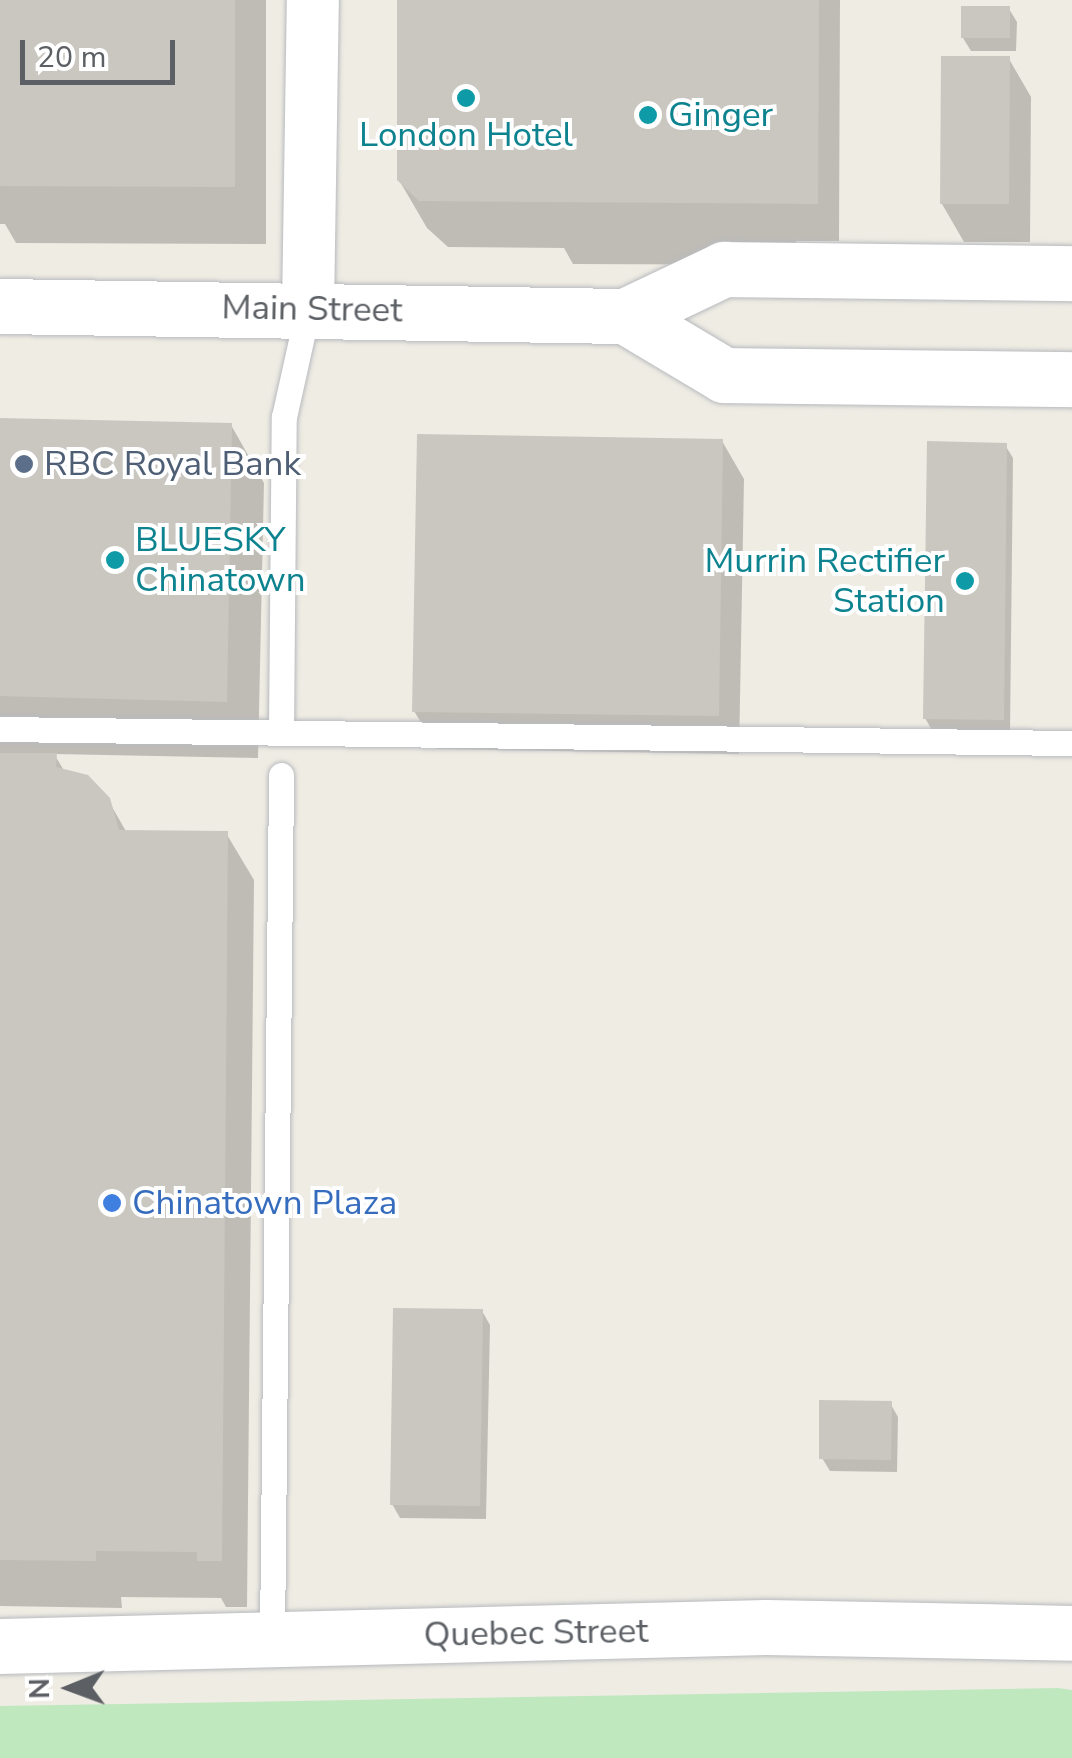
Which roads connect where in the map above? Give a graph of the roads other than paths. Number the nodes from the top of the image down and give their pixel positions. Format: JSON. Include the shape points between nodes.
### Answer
{"nodes":[{"id":1,"x":313,"y":0,"type":"edge"},
{"id":2,"x":1072,"y":273,"type":"edge"},
{"id":3,"x":0,"y":306,"type":"edge"},
{"id":4,"x":308,"y":309,"type":"junction"},
{"id":5,"x":625,"y":316,"type":"junction"},
{"id":6,"x":1072,"y":378,"type":"edge"},
{"id":7,"x":0,"y":728,"type":"edge"},
{"id":8,"x":281,"y":732,"type":"junction"},
{"id":9,"x":1072,"y":743,"type":"edge"},
{"id":10,"x":281,"y":775,"type":"dead end"},
{"id":11,"x":1072,"y":1634,"type":"edge"},
{"id":12,"x":272,"y":1640,"type":"junction"},
{"id":13,"x":0,"y":1646,"type":"edge"}],
"edges":[{"from":1,"to":4,"type":"street"},
{"from":2,"to":5,"type":"main road","name":"Main Street","via":[[724,270]]},
{"from":3,"to":4,"type":"main road","name":"Main Street"},
{"from":4,"to":5,"type":"main road","name":"Main Street"},
{"from":4,"to":8,"type":"lane","via":[[284,418]]},
{"from":5,"to":6,"type":"main road","name":"Main Street","via":[[724,375]]},
{"from":7,"to":8,"type":"lane"},
{"from":8,"to":9,"type":"lane"},
{"from":10,"to":12,"type":"lane"},
{"from":11,"to":12,"type":"main road","name":"Quebec Street","via":[[766,1628]]},
{"from":12,"to":13,"type":"main road","name":"Quebec Street"}]}
